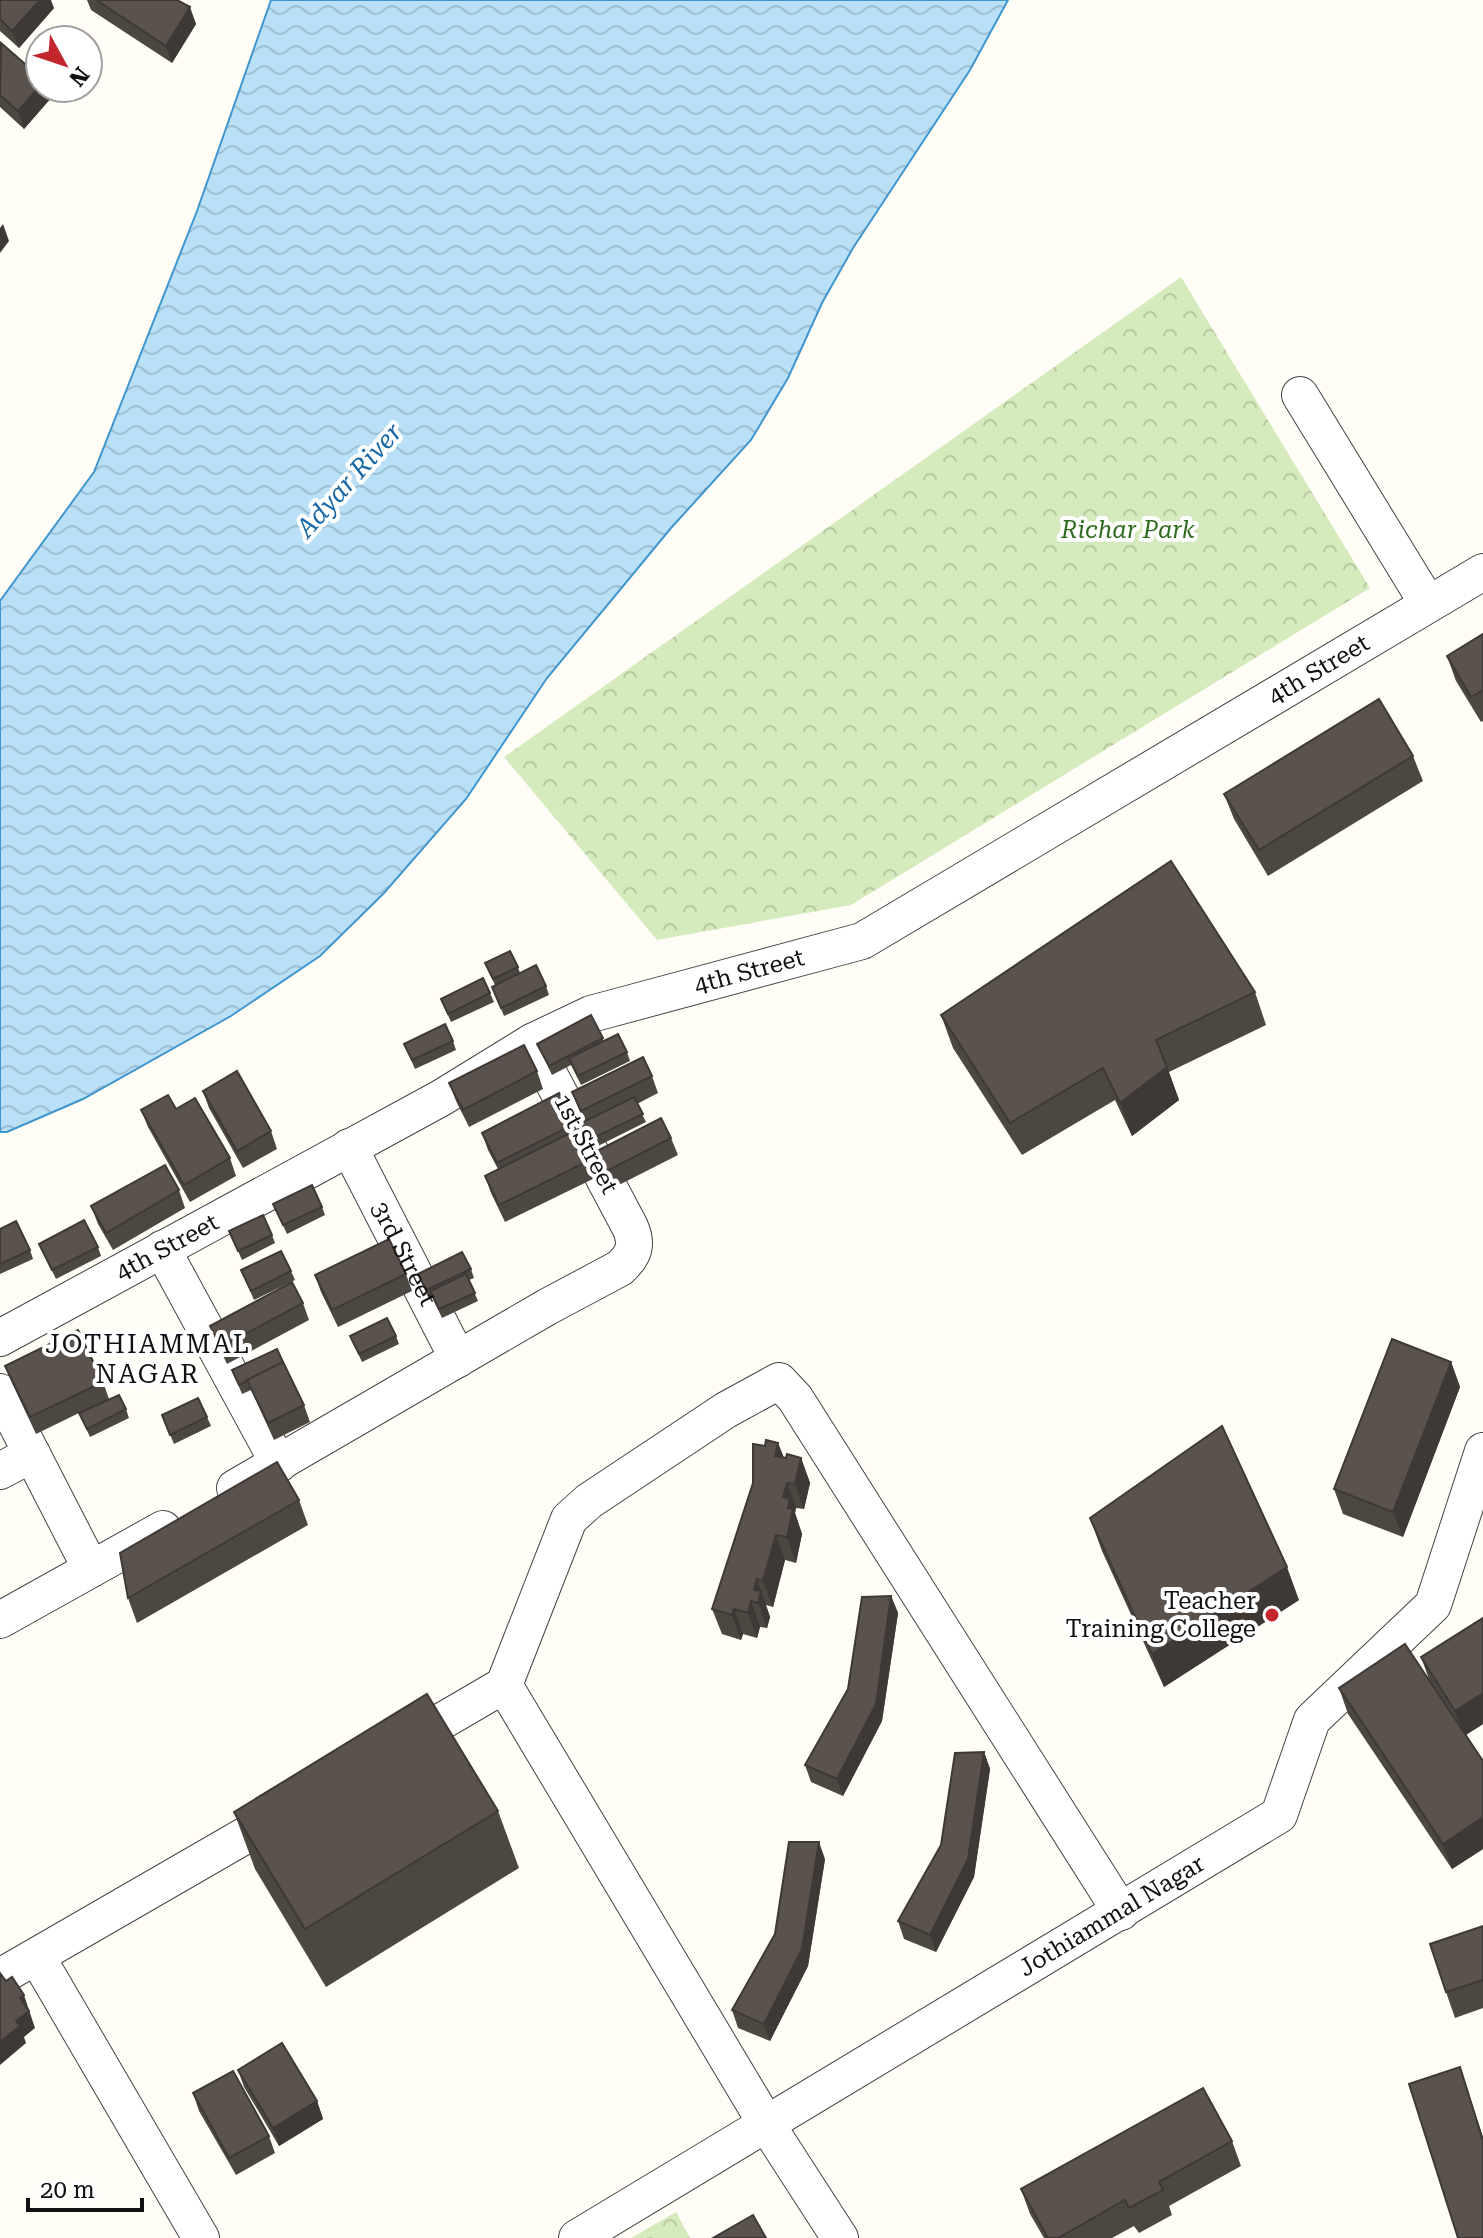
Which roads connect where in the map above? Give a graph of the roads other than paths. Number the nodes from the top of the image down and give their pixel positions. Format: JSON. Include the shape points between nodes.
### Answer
{"nodes":[{"id":1,"x":1300,"y":395,"type":"dead end"},
{"id":2,"x":1483,"y":572,"type":"edge"},
{"id":3,"x":1428,"y":604,"type":"junction"},
{"id":4,"x":532,"y":1042,"type":"junction"},
{"id":5,"x":349,"y":1147,"type":"junction"},
{"id":6,"x":162,"y":1249,"type":"junction"},
{"id":7,"x":0,"y":1338,"type":"edge"},
{"id":8,"x":458,"y":1359,"type":"junction"},
{"id":9,"x":0,"y":1392,"type":"edge"},
{"id":10,"x":1483,"y":1451,"type":"edge"},
{"id":11,"x":32,"y":1454,"type":"junction"},
{"id":12,"x":279,"y":1464,"type":"junction"},
{"id":13,"x":0,"y":1471,"type":"edge"},
{"id":14,"x":91,"y":1569,"type":"junction"},
{"id":15,"x":0,"y":1620,"type":"edge"},
{"id":16,"x":504,"y":1685,"type":"junction"},
{"id":17,"x":380,"y":1757,"type":"edge"},
{"id":18,"x":312,"y":1797,"type":"edge"},
{"id":19,"x":1121,"y":1912,"type":"junction"},
{"id":20,"x":37,"y":1957,"type":"junction"},
{"id":21,"x":0,"y":1977,"type":"edge"},
{"id":22,"x":767,"y":2125,"type":"junction"},
{"id":23,"x":201,"y":2238,"type":"edge"},
{"id":24,"x":577,"y":2238,"type":"edge"},
{"id":25,"x":840,"y":2238,"type":"edge"}],
"edges":[{"from":1,"to":3,"type":"street"},
{"from":2,"to":3,"type":"street","name":"4th Street"},
{"from":3,"to":4,"type":"street","name":"4th Street","via":[[862,941],[591,1014]]},
{"from":4,"to":5,"type":"street","name":"4th Street"},
{"from":4,"to":8,"type":"street","name":"1st Street","via":[[630,1227],[635,1248],[620,1268]]},
{"from":5,"to":6,"type":"street","name":"4th Street"},
{"from":5,"to":8,"type":"street","name":"3rd Street"},
{"from":6,"to":7,"type":"street","name":"4th Street"},
{"from":6,"to":12,"type":"street"},
{"from":8,"to":12,"type":"street"},
{"from":9,"to":11,"type":"street"},
{"from":10,"to":19,"type":"street","name":"Jothiammal Nagar","via":[[1433,1605],[1312,1720],[1279,1815]]},
{"from":11,"to":13,"type":"street"},
{"from":11,"to":14,"type":"street"},
{"from":12,"to":14,"type":"street"},
{"from":14,"to":15,"type":"street"},
{"from":16,"to":17,"type":"street"},
{"from":16,"to":19,"type":"street","via":[[569,1519],[726,1410],[779,1381],[795,1398]]},
{"from":16,"to":22,"type":"street"},
{"from":18,"to":20,"type":"street"},
{"from":19,"to":22,"type":"street","name":"Jothiammal Nagar"},
{"from":20,"to":21,"type":"street"},
{"from":20,"to":23,"type":"street"},
{"from":22,"to":24,"type":"street","name":"Jothiammal Nagar"},
{"from":22,"to":25,"type":"street"}]}
